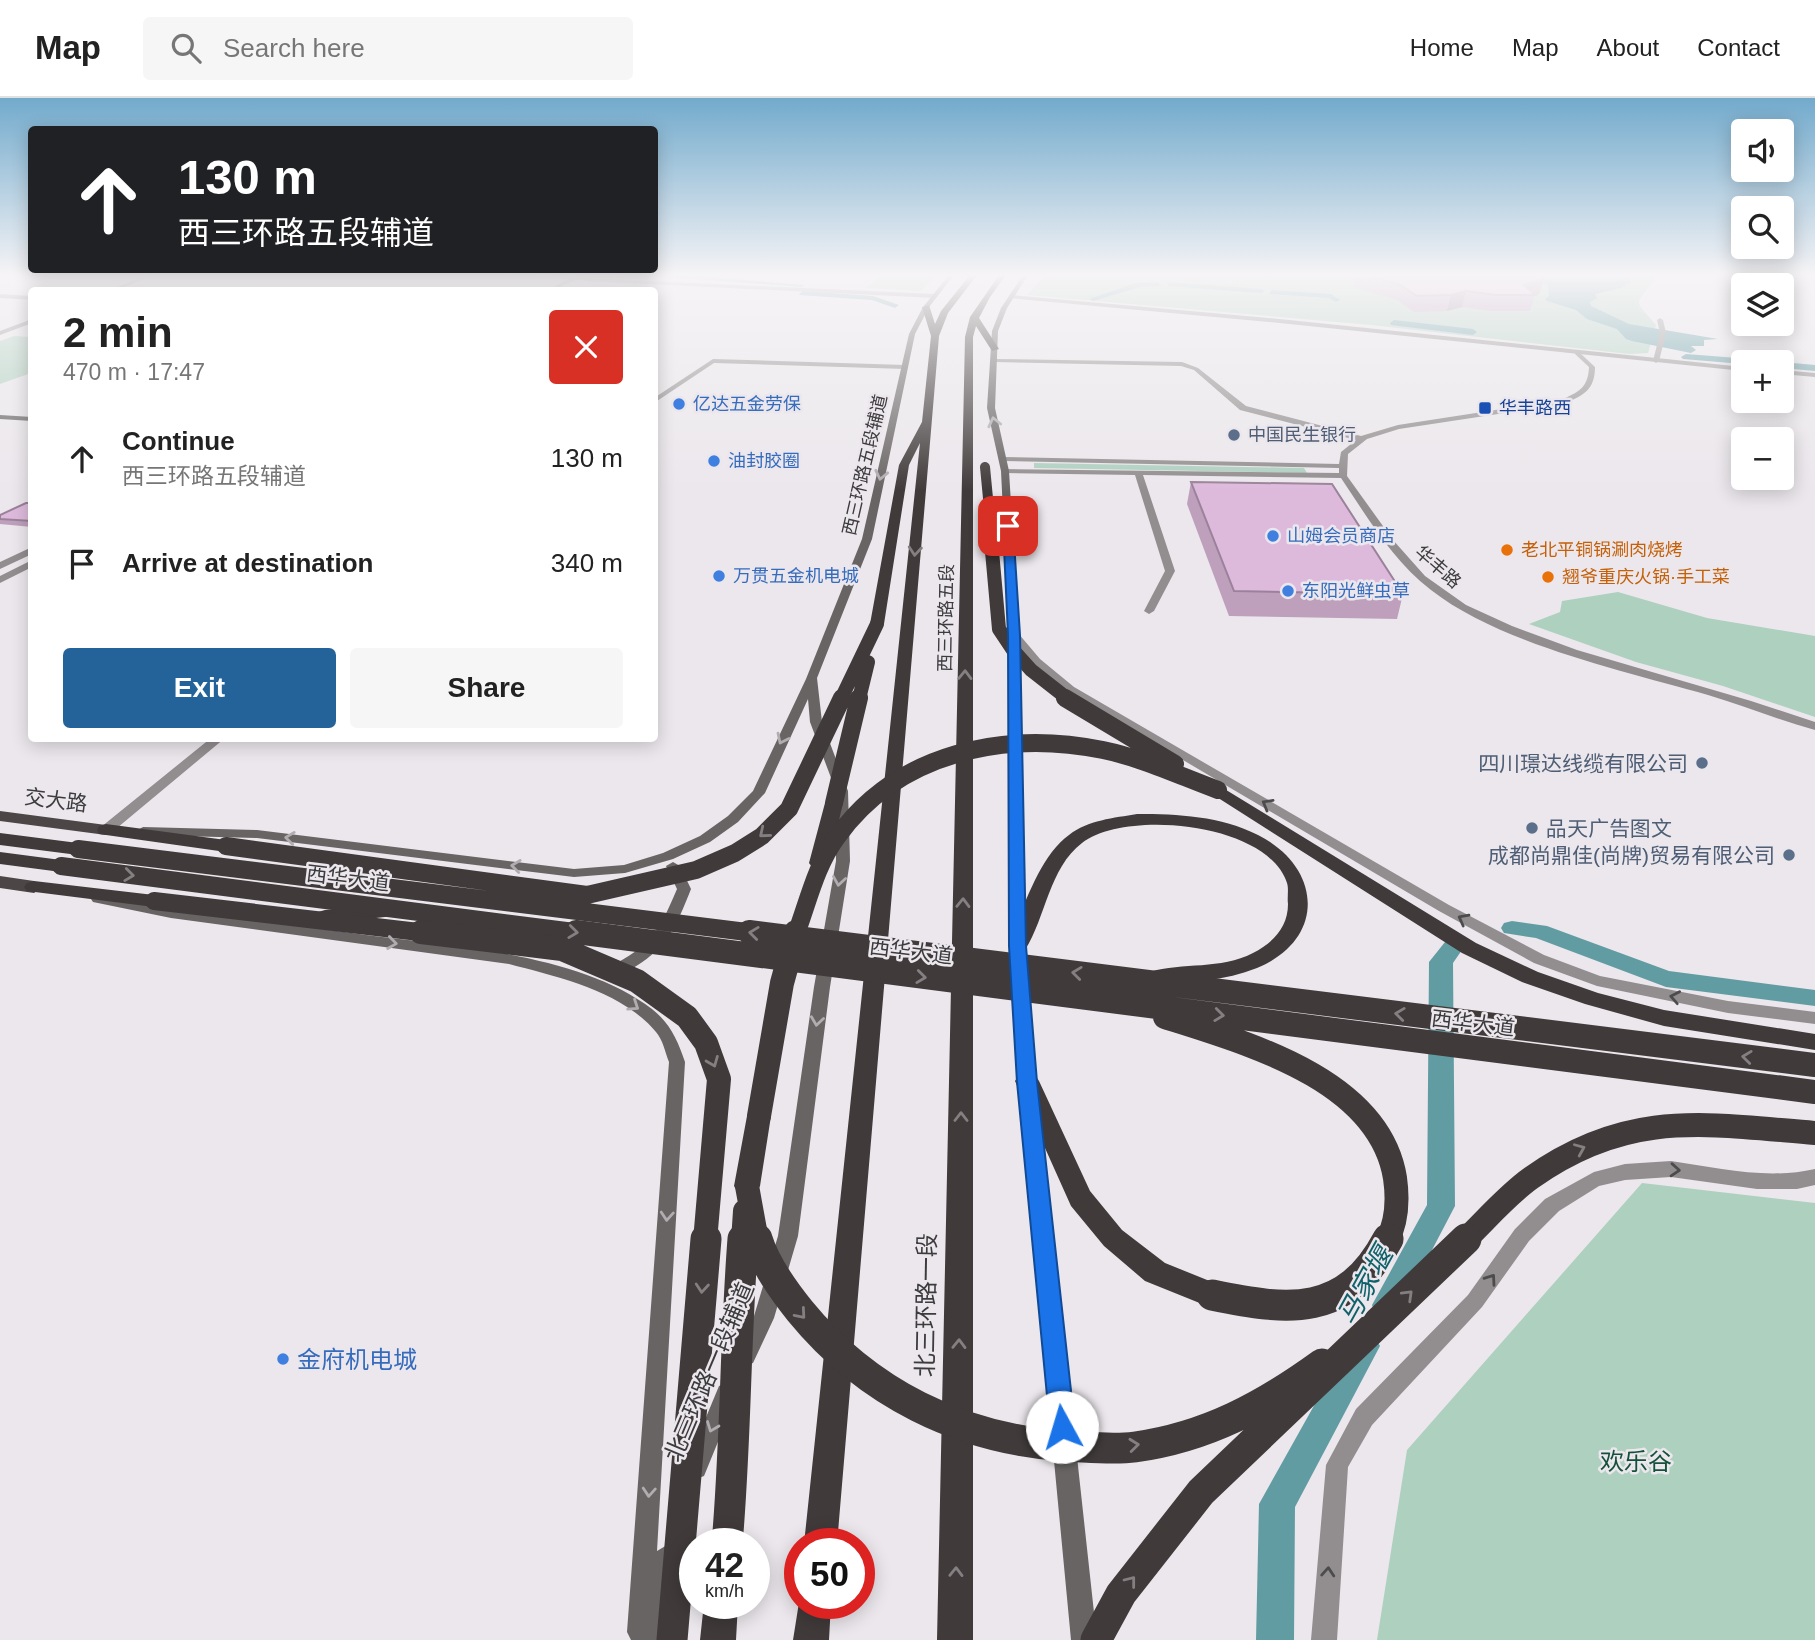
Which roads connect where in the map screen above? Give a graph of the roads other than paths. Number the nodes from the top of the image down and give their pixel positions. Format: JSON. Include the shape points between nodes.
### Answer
{"nodes":[{"id":1,"x":909,"y":347,"type":"edge"},
{"id":2,"x":934,"y":347,"type":"edge"},
{"id":3,"x":969,"y":347,"type":"edge"},
{"id":4,"x":1521,"y":347,"type":"edge"},
{"id":5,"x":1657,"y":347,"type":"edge"},
{"id":6,"x":995,"y":349,"type":"edge"},
{"id":7,"x":1577,"y":353,"type":"junction"},
{"id":8,"x":995,"y":361,"type":"junction"},
{"id":9,"x":1656,"y":361,"type":"junction"},
{"id":10,"x":905,"y":367,"type":"junction"},
{"id":11,"x":1731,"y":368,"type":"edge"},
{"id":12,"x":1794,"y":373,"type":"edge"},
{"id":13,"x":1815,"y":375,"type":"edge"},
{"id":14,"x":658,"y":398,"type":"edge"},
{"id":15,"x":928,"y":414,"type":"junction"},
{"id":16,"x":967,"y":416,"type":"junction"},
{"id":17,"x":0,"y":417,"type":"edge"},
{"id":18,"x":28,"y":419,"type":"edge"},
{"id":19,"x":1363,"y":439,"type":"junction"},
{"id":20,"x":1004,"y":465,"type":"junction"},
{"id":21,"x":1339,"y":466,"type":"junction"},
{"id":22,"x":1138,"y":473,"type":"junction"},
{"id":23,"x":1343,"y":477,"type":"junction"},
{"id":24,"x":28,"y":552,"type":"edge"},
{"id":25,"x":0,"y":566,"type":"edge"},
{"id":26,"x":28,"y":566,"type":"edge"},
{"id":27,"x":0,"y":580,"type":"edge"},
{"id":28,"x":1149,"y":611,"type":"dead end"},
{"id":29,"x":877,"y":624,"type":"junction"},
{"id":30,"x":1014,"y":635,"type":"junction"},
{"id":31,"x":811,"y":678,"type":"junction"},
{"id":32,"x":1815,"y":726,"type":"edge"},
{"id":33,"x":214,"y":742,"type":"edge"},
{"id":34,"x":1218,"y":790,"type":"junction"},
{"id":35,"x":0,"y":816,"type":"edge"},
{"id":36,"x":106,"y":830,"type":"junction"},
{"id":37,"x":0,"y":839,"type":"edge"},
{"id":38,"x":668,"y":856,"type":"junction"},
{"id":39,"x":0,"y":858,"type":"edge"},
{"id":40,"x":351,"y":863,"type":"junction"},
{"id":41,"x":816,"y":876,"type":"junction"},
{"id":42,"x":0,"y":882,"type":"edge"},
{"id":43,"x":34,"y":887,"type":"junction"},
{"id":44,"x":421,"y":892,"type":"junction"},
{"id":45,"x":587,"y":895,"type":"junction"},
{"id":46,"x":487,"y":900,"type":"junction"},
{"id":47,"x":401,"y":910,"type":"junction"},
{"id":48,"x":303,"y":919,"type":"junction"},
{"id":49,"x":470,"y":919,"type":"junction"},
{"id":50,"x":1018,"y":946,"type":"junction"},
{"id":51,"x":562,"y":949,"type":"junction"},
{"id":52,"x":827,"y":953,"type":"joint"},
{"id":53,"x":962,"y":971,"type":"joint"},
{"id":54,"x":590,"y":984,"type":"junction"},
{"id":55,"x":1123,"y":991,"type":"junction"},
{"id":56,"x":1815,"y":1018,"type":"edge"},
{"id":57,"x":1815,"y":1042,"type":"edge"},
{"id":58,"x":1815,"y":1065,"type":"edge"},
{"id":59,"x":1027,"y":1082,"type":"junction"},
{"id":60,"x":1815,"y":1092,"type":"edge"},
{"id":61,"x":1815,"y":1133,"type":"edge"},
{"id":62,"x":1815,"y":1177,"type":"edge"},
{"id":63,"x":747,"y":1186,"type":"junction"},
{"id":64,"x":1373,"y":1328,"type":"junction"},
{"id":65,"x":728,"y":1528,"type":"edge"},
{"id":66,"x":822,"y":1528,"type":"edge"},
{"id":67,"x":720,"y":1619,"type":"edge"},
{"id":68,"x":813,"y":1619,"type":"edge"},
{"id":69,"x":641,"y":1640,"type":"edge"},
{"id":70,"x":672,"y":1640,"type":"edge"},
{"id":71,"x":718,"y":1640,"type":"edge"},
{"id":72,"x":811,"y":1640,"type":"edge"},
{"id":73,"x":955,"y":1640,"type":"edge"},
{"id":74,"x":1084,"y":1640,"type":"edge"},
{"id":75,"x":1096,"y":1640,"type":"edge"},
{"id":76,"x":1324,"y":1640,"type":"edge"}],
"edges":[{"from":1,"to":10,"type":"main road","name":"西三环路五段辅道"},
{"from":2,"to":15,"type":"highway","name":"西三环路五段"},
{"from":3,"to":16,"type":"highway","name":"西三环路五段"},
{"from":4,"to":7,"type":"street"},
{"from":5,"to":9,"type":"street"},
{"from":6,"to":8,"type":"main road"},
{"from":7,"to":9,"type":"street"},
{"from":7,"to":19,"type":"street","via":[[1592,368],[1592,381],[1584,393],[1561,403],[1405,424]]},
{"from":8,"to":19,"type":"street","via":[[1186,365],[1243,408]]},
{"from":20,"to":8,"type":"main road","one_way":true,"via":[[991,408]]},
{"from":9,"to":11,"type":"street"},
{"from":10,"to":14,"type":"street","via":[[713,361]]},
{"from":10,"to":31,"type":"main road","name":"西三环路五段辅道","one_way":true,"via":[[867,539]]},
{"from":12,"to":13,"type":"street"},
{"from":15,"to":29,"type":"highway","via":[[904,465]]},
{"from":15,"to":66,"type":"highway","name":"西三环路五段","one_way":true},
{"from":16,"to":34,"type":"highway","bridge":true,"via":[[985,467],[999,628],[1009,648],[1059,693]]},
{"from":53,"to":16,"type":"highway","name":"西三环路五段","one_way":true},
{"from":17,"to":18,"type":"main road"},
{"from":19,"to":21,"type":"street","via":[[1342,455]]},
{"from":20,"to":21,"type":"street"},
{"from":20,"to":22,"type":"street"},
{"from":20,"to":30,"type":"main road"},
{"from":21,"to":23,"type":"street","name":"华丰路"},
{"from":22,"to":23,"type":"street"},
{"from":22,"to":28,"type":"street","via":[[1170,571]]},
{"from":23,"to":32,"type":"street","name":"华丰路","via":[[1394,547],[1421,577],[1453,601],[1564,649]]},
{"from":24,"to":25,"type":"street"},
{"from":26,"to":27,"type":"street"},
{"from":29,"to":41,"type":"highway","bridge":true},
{"from":29,"to":45,"type":"highway","one_way":true,"bridge":true,"via":[[789,809],[762,836],[696,870]]},
{"from":30,"to":50,"type":"main road"},
{"from":56,"to":30,"type":"street","one_way":true,"via":[[1728,1007],[1597,981],[1539,959],[1070,689]]},
{"from":31,"to":38,"type":"main road","one_way":true,"via":[[759,793],[705,839]]},
{"from":31,"to":52,"type":"main road","name":"西三环路五段辅道","one_way":true,"via":[[816,722],[842,791],[842,861]]},
{"from":33,"to":36,"type":"street"},
{"from":34,"to":41,"type":"highway","bridge":true,"via":[[1102,749],[1009,742],[951,752],[911,768],[868,799],[836,836]]},
{"from":34,"to":57,"type":"highway","via":[[1469,948],[1530,977],[1664,1018]]},
{"from":35,"to":36,"type":"main road","name":"交大路"},
{"from":38,"to":36,"type":"main road","one_way":true,"via":[[625,869],[573,873],[257,834]]},
{"from":36,"to":40,"type":"highway","bridge":true},
{"from":37,"to":44,"type":"highway","name":"西华大道","bridge":true},
{"from":38,"to":54,"type":"main road","via":[[684,889],[666,935],[642,957]]},
{"from":39,"to":47,"type":"highway","name":"西华大道","one_way":true,"bridge":true},
{"from":40,"to":44,"type":"highway","bridge":true},
{"from":40,"to":45,"type":"highway","bridge":true},
{"from":41,"to":63,"type":"highway","bridge":true,"via":[[786,963]]},
{"from":42,"to":43,"type":"main road"},
{"from":43,"to":48,"type":"highway","bridge":true},
{"from":43,"to":54,"type":"main road","one_way":true,"via":[[170,913],[509,959]]},
{"from":44,"to":46,"type":"highway","name":"西华大道","bridge":true},
{"from":45,"to":46,"type":"highway","bridge":true},
{"from":55,"to":46,"type":"highway","name":"西华大道","one_way":true,"bridge":true},
{"from":47,"to":48,"type":"highway","bridge":true},
{"from":47,"to":49,"type":"highway","name":"西华大道","bridge":true},
{"from":48,"to":51,"type":"highway","bridge":true},
{"from":49,"to":51,"type":"highway","bridge":true},
{"from":49,"to":55,"type":"highway","name":"西华大道","one_way":true,"bridge":true},
{"from":50,"to":55,"type":"highway","bridge":true,"via":[[1055,863],[1076,838],[1106,825],[1139,818],[1175,818],[1214,826],[1249,838],[1276,855],[1294,875],[1301,899],[1296,922],[1280,945],[1252,963]]},
{"from":50,"to":59,"type":"main road"},
{"from":51,"to":70,"type":"highway","one_way":true,"bridge":true,"via":[[606,965],[678,1009],[702,1035],[719,1079]]},
{"from":52,"to":69,"type":"main road","name":"北三环路一段辅道","one_way":true,"via":[[788,1236],[764,1318],[720,1408],[682,1506]]},
{"from":73,"to":53,"type":"highway","name":"北三环路一段","one_way":true},
{"from":54,"to":69,"type":"main road","one_way":true,"via":[[632,1003],[662,1027],[677,1062]]},
{"from":58,"to":55,"type":"highway","name":"西华大道","one_way":true,"bridge":true},
{"from":55,"to":59,"type":"highway","bridge":true,"via":[[1264,1049],[1320,1078],[1358,1109],[1387,1147],[1398,1186],[1395,1225],[1378,1261],[1350,1287],[1314,1305],[1265,1306],[1212,1295],[1155,1272],[1113,1238],[1080,1198]]},
{"from":55,"to":60,"type":"highway","name":"西华大道","one_way":true,"bridge":true},
{"from":59,"to":74,"type":"main road"},
{"from":64,"to":61,"type":"highway","one_way":true,"bridge":true,"via":[[1529,1179],[1574,1151],[1631,1130],[1679,1126]]},
{"from":76,"to":62,"type":"street","one_way":true,"via":[[1337,1465],[1364,1417],[1475,1301],[1521,1235],[1552,1205],[1594,1180],[1625,1172],[1671,1169],[1757,1181]]},
{"from":63,"to":64,"type":"highway","one_way":true,"bridge":true,"via":[[760,1250],[794,1306],[827,1343],[871,1382],[922,1412],[987,1437],[1050,1447],[1137,1447],[1194,1431],[1261,1406]]},
{"from":63,"to":65,"type":"highway","bridge":true,"via":[[736,1323]]},
{"from":75,"to":64,"type":"highway","one_way":true,"bridge":true,"via":[[1121,1594],[1201,1492]]},
{"from":67,"to":71,"type":"highway"},
{"from":68,"to":72,"type":"highway"}]}
